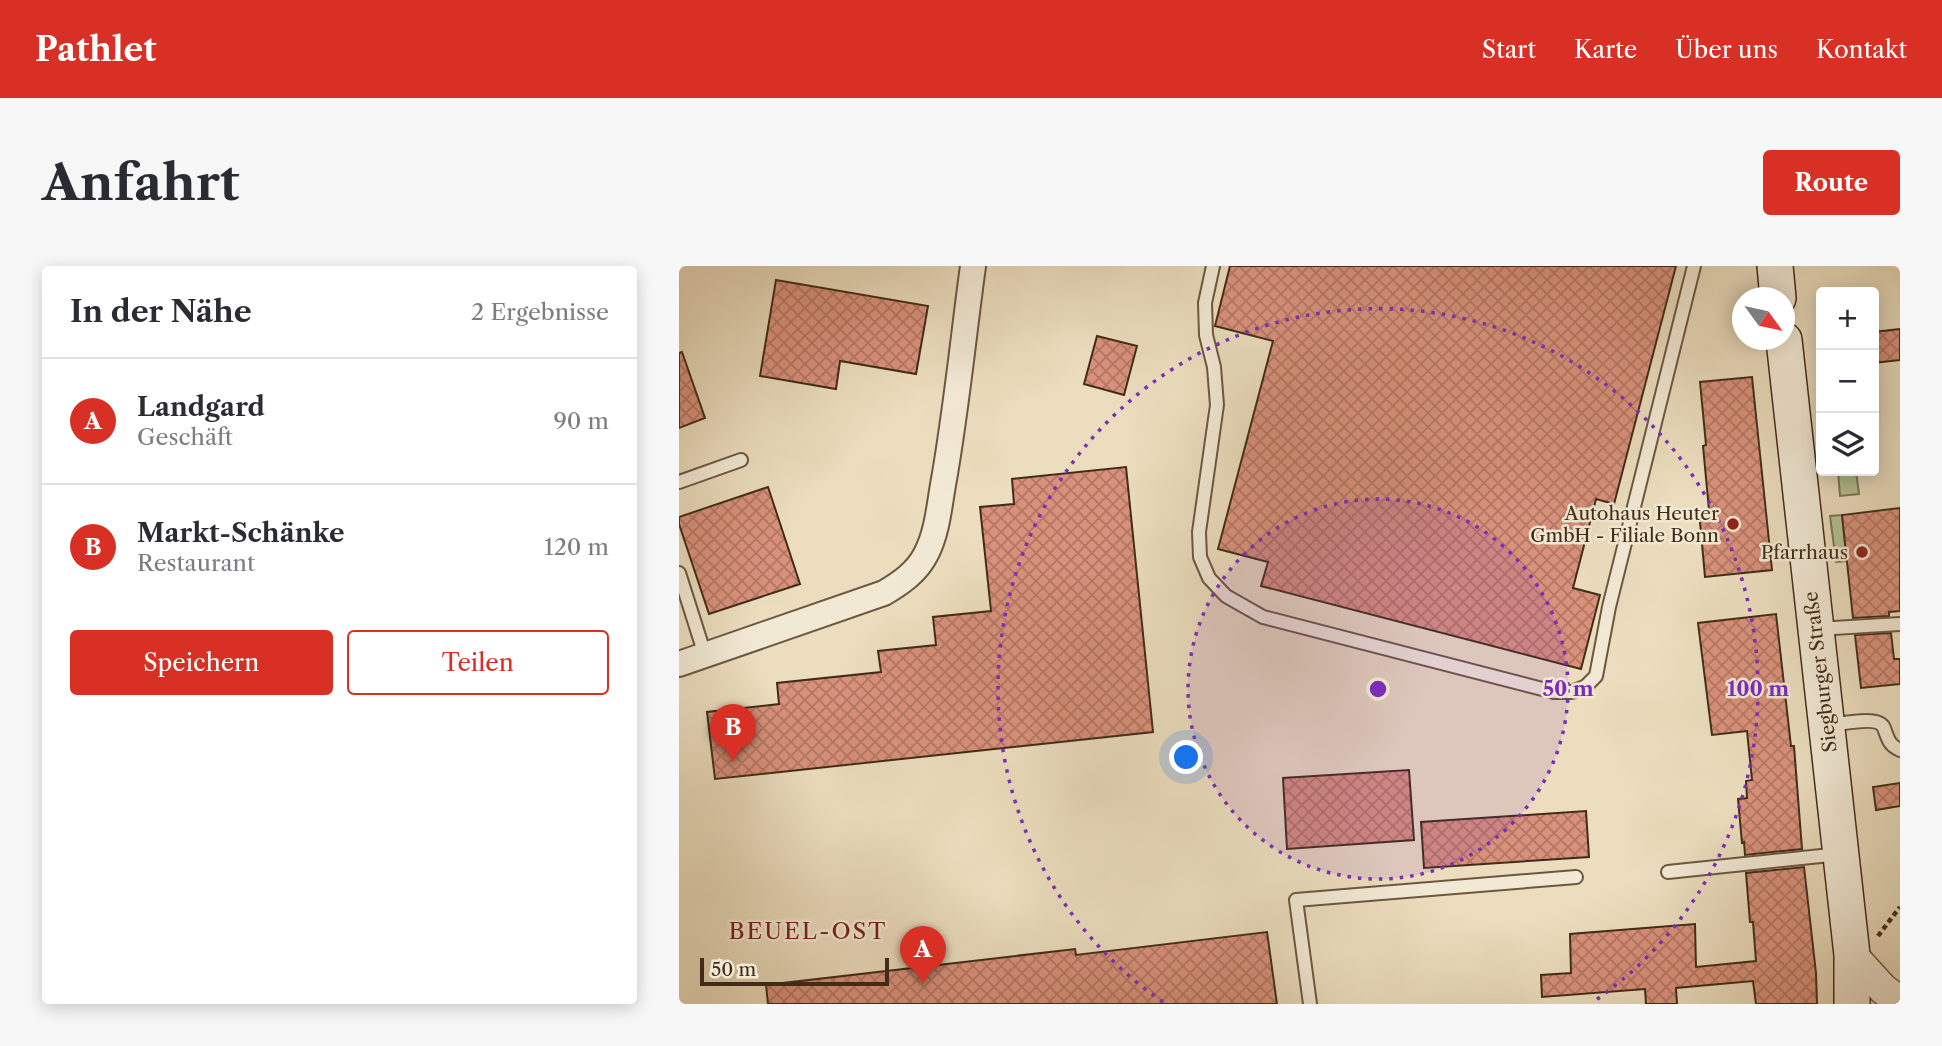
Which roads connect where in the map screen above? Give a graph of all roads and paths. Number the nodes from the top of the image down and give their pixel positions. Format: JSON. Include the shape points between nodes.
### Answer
{"nodes":[{"id":1,"x":973,"y":266,"type":"edge"},
{"id":2,"x":1213,"y":266,"type":"edge"},
{"id":3,"x":1694,"y":266,"type":"edge"},
{"id":4,"x":1775,"y":266,"type":"edge"},
{"id":5,"x":1777,"y":287,"type":"edge"},
{"id":6,"x":1785,"y":350,"type":"edge"},
{"id":7,"x":741,"y":460,"type":"dead end"},
{"id":8,"x":679,"y":482,"type":"edge"},
{"id":9,"x":679,"y":573,"type":"edge"},
{"id":10,"x":1900,"y":624,"type":"edge"},
{"id":11,"x":1815,"y":629,"type":"junction"},
{"id":12,"x":705,"y":655,"type":"junction"},
{"id":13,"x":679,"y":664,"type":"edge"},
{"id":14,"x":1826,"y":726,"type":"junction"},
{"id":15,"x":1900,"y":750,"type":"edge"},
{"id":16,"x":1841,"y":854,"type":"junction"},
{"id":17,"x":1668,"y":872,"type":"dead end"},
{"id":18,"x":1576,"y":877,"type":"dead end"},
{"id":19,"x":1900,"y":907,"type":"edge"},
{"id":20,"x":1880,"y":934,"type":"dead end"},
{"id":21,"x":1852,"y":955,"type":"junction"},
{"id":22,"x":1900,"y":1002,"type":"edge"},
{"id":23,"x":1310,"y":1004,"type":"edge"},
{"id":24,"x":1852,"y":1004,"type":"edge"}],
"edges":[{"from":1,"to":12,"type":"street","via":[[945,472],[935,527],[919,566],[884,593]]},
{"from":2,"to":3,"type":"lane","via":[[1205,303],[1217,405],[1199,532],[1200,557],[1209,578],[1226,596],[1263,617],[1554,692],[1572,692],[1596,676]]},
{"from":4,"to":5,"type":"main road"},
{"from":6,"to":11,"type":"main road","name":"Siegburger Straße"},
{"from":7,"to":8,"type":"lane"},
{"from":9,"to":12,"type":"lane"},
{"from":10,"to":11,"type":"lane"},
{"from":11,"to":14,"type":"main road","name":"Siegburger Straße"},
{"from":12,"to":13,"type":"street"},
{"from":14,"to":15,"type":"lane","via":[[1879,722],[1888,740]]},
{"from":14,"to":16,"type":"main road","name":"Siegburger Straße"},
{"from":16,"to":17,"type":"lane"},
{"from":16,"to":21,"type":"main road","name":"Siegburger Straße"},
{"from":18,"to":23,"type":"lane","via":[[1296,900]]},
{"from":19,"to":20,"type":"path"},
{"from":21,"to":22,"type":"street"},
{"from":21,"to":24,"type":"main road","name":"Siegburger Straße"}]}
